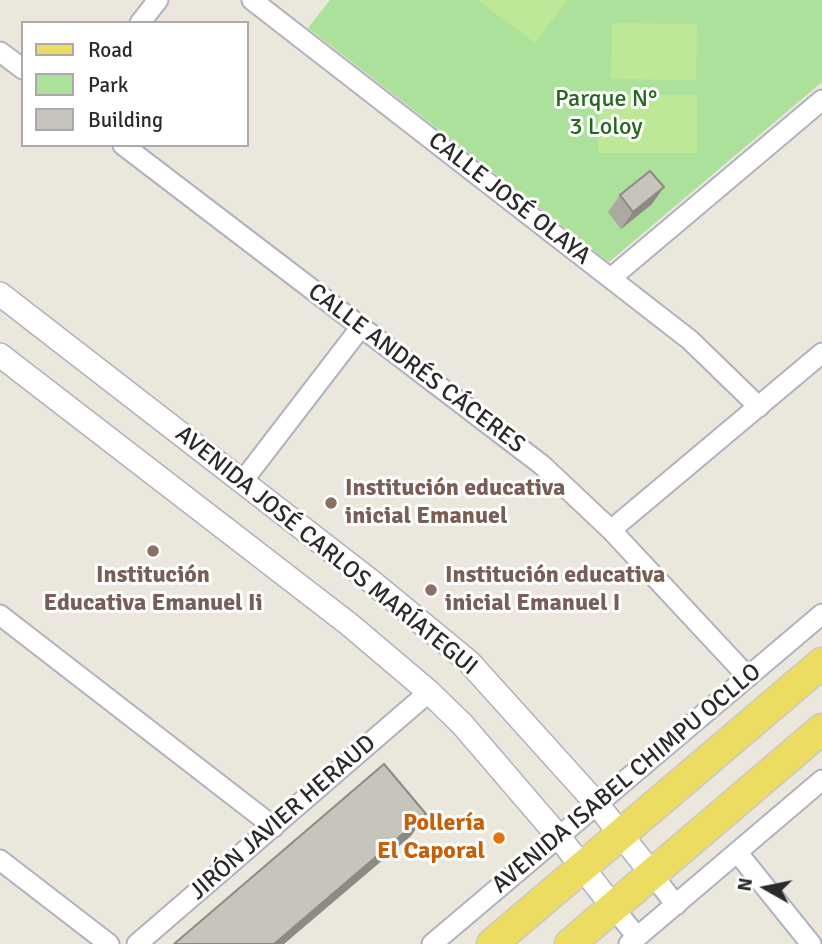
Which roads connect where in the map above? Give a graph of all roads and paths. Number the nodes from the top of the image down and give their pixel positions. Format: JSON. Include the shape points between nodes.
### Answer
{"nodes":[{"id":1,"x":158,"y":0,"type":"edge"},
{"id":2,"x":251,"y":0,"type":"edge"},
{"id":3,"x":142,"y":21,"type":"edge"},
{"id":4,"x":0,"y":52,"type":"edge"},
{"id":5,"x":21,"y":68,"type":"edge"},
{"id":6,"x":822,"y":100,"type":"edge"},
{"id":7,"x":126,"y":147,"type":"edge"},
{"id":8,"x":611,"y":278,"type":"junction"},
{"id":9,"x":0,"y":294,"type":"edge"},
{"id":10,"x":361,"y":327,"type":"junction"},
{"id":11,"x":822,"y":354,"type":"edge"},
{"id":12,"x":0,"y":355,"type":"edge"},
{"id":13,"x":759,"y":407,"type":"junction"},
{"id":14,"x":242,"y":482,"type":"junction"},
{"id":15,"x":611,"y":530,"type":"junction"},
{"id":16,"x":822,"y":614,"type":"edge"},
{"id":17,"x":0,"y":615,"type":"edge"},
{"id":18,"x":822,"y":663,"type":"edge"},
{"id":19,"x":748,"y":677,"type":"junction"},
{"id":20,"x":429,"y":692,"type":"junction"},
{"id":21,"x":822,"y":729,"type":"edge"},
{"id":22,"x":822,"y":780,"type":"edge"},
{"id":23,"x":597,"y":804,"type":"junction"},
{"id":24,"x":274,"y":827,"type":"junction"},
{"id":25,"x":621,"y":834,"type":"junction"},
{"id":26,"x":559,"y":837,"type":"junction"},
{"id":27,"x":737,"y":852,"type":"junction"},
{"id":28,"x":0,"y":860,"type":"edge"},
{"id":29,"x":582,"y":867,"type":"junction"},
{"id":30,"x":652,"y":874,"type":"junction"},
{"id":31,"x":676,"y":905,"type":"junction"},
{"id":32,"x":613,"y":907,"type":"junction"},
{"id":33,"x":633,"y":941,"type":"edge"},
{"id":34,"x":109,"y":944,"type":"edge"},
{"id":35,"x":137,"y":944,"type":"edge"},
{"id":36,"x":432,"y":944,"type":"edge"},
{"id":37,"x":492,"y":944,"type":"edge"},
{"id":38,"x":570,"y":944,"type":"edge"},
{"id":39,"x":811,"y":944,"type":"edge"}],
"edges":[{"from":1,"to":3,"type":"street"},
{"from":2,"to":8,"type":"street","name":"CALLE JOSÉ OLAYA"},
{"from":4,"to":5,"type":"street"},
{"from":6,"to":8,"type":"street"},
{"from":7,"to":10,"type":"street","name":"CALLE ANDRÉS CÁCERES"},
{"from":8,"to":13,"type":"street","name":"CALLE JOSÉ OLAYA","via":[[690,340]]},
{"from":9,"to":14,"type":"street","name":"AVENIDA JOSÉ CARLOS MARÍATEGUI"},
{"from":10,"to":14,"type":"street"},
{"from":10,"to":15,"type":"street","name":"CALLE ANDRÉS CÁCERES","via":[[542,465]]},
{"from":11,"to":13,"type":"street"},
{"from":12,"to":20,"type":"street","name":"AVENIDA JOSÉ CARLOS MARÍATEGUI","via":[[350,625]]},
{"from":13,"to":15,"type":"street"},
{"from":14,"to":23,"type":"street","name":"AVENIDA JOSÉ CARLOS MARÍATEGUI","via":[[469,662]]},
{"from":15,"to":19,"type":"street","name":"CALLE ANDRÉS CÁCERES"},
{"from":16,"to":19,"type":"street","name":"AVENIDA ISABEL CHIMPU OCLLO"},
{"from":17,"to":24,"type":"street"},
{"from":18,"to":25,"type":"main road","name":"AVENIDA ISABEL CHIMPU OCLLO"},
{"from":19,"to":23,"type":"street","name":"AVENIDA ISABEL CHIMPU OCLLO"},
{"from":20,"to":24,"type":"street","name":"JIRÓN JAVIER HERAUD"},
{"from":20,"to":26,"type":"street","name":"AVENIDA JOSÉ CARLOS MARÍATEGUI"},
{"from":21,"to":30,"type":"main road"},
{"from":22,"to":27,"type":"street"},
{"from":23,"to":25,"type":"street","name":"AVENIDA JOSÉ CARLOS MARÍATEGUI"},
{"from":23,"to":26,"type":"street","name":"AVENIDA ISABEL CHIMPU OCLLO"},
{"from":24,"to":35,"type":"street","name":"JIRÓN JAVIER HERAUD"},
{"from":25,"to":29,"type":"main road","name":"AVENIDA ISABEL CHIMPU OCLLO"},
{"from":25,"to":30,"type":"street","name":"AVENIDA JOSÉ CARLOS MARÍATEGUI"},
{"from":26,"to":29,"type":"street","name":"AVENIDA JOSÉ CARLOS MARÍATEGUI"},
{"from":26,"to":36,"type":"street","name":"AVENIDA ISABEL CHIMPU OCLLO"},
{"from":27,"to":31,"type":"street"},
{"from":27,"to":39,"type":"street"},
{"from":28,"to":34,"type":"street"},
{"from":29,"to":32,"type":"street","name":"AVENIDA JOSÉ CARLOS MARÍATEGUI"},
{"from":29,"to":37,"type":"main road","name":"AVENIDA ISABEL CHIMPU OCLLO"},
{"from":30,"to":31,"type":"street","name":"AVENIDA JOSÉ CARLOS MARÍATEGUI"},
{"from":30,"to":32,"type":"main road"},
{"from":31,"to":33,"type":"street"},
{"from":32,"to":33,"type":"street","name":"AVENIDA JOSÉ CARLOS MARÍATEGUI"},
{"from":32,"to":38,"type":"main road"}]}
